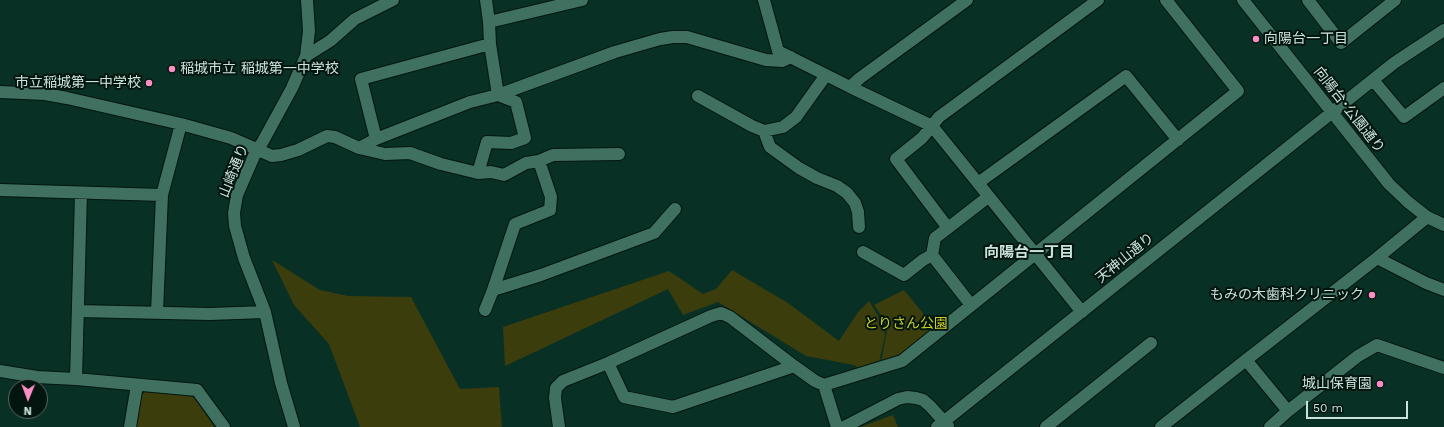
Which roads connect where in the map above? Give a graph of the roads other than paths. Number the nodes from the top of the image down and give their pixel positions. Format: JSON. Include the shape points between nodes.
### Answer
{"nodes":[{"id":1,"x":307,"y":0,"type":"edge"},
{"id":2,"x":393,"y":0,"type":"edge"},
{"id":3,"x":486,"y":0,"type":"edge"},
{"id":4,"x":582,"y":0,"type":"edge"},
{"id":5,"x":764,"y":0,"type":"edge"},
{"id":6,"x":967,"y":0,"type":"edge"},
{"id":7,"x":1098,"y":0,"type":"edge"},
{"id":8,"x":1166,"y":0,"type":"edge"},
{"id":9,"x":1243,"y":0,"type":"edge"},
{"id":10,"x":1308,"y":0,"type":"edge"},
{"id":11,"x":1395,"y":0,"type":"edge"},
{"id":12,"x":489,"y":22,"type":"junction"},
{"id":13,"x":1444,"y":30,"type":"edge"},
{"id":14,"x":490,"y":44,"type":"junction"},
{"id":15,"x":306,"y":56,"type":"junction"},
{"id":16,"x":791,"y":57,"type":"junction"},
{"id":17,"x":826,"y":75,"type":"junction"},
{"id":18,"x":1373,"y":80,"type":"junction"},
{"id":19,"x":850,"y":87,"type":"junction"},
{"id":20,"x":1444,"y":88,"type":"edge"},
{"id":21,"x":0,"y":92,"type":"edge"},
{"id":22,"x":498,"y":95,"type":"junction"},
{"id":23,"x":698,"y":96,"type":"dead end"},
{"id":24,"x":1332,"y":112,"type":"junction"},
{"id":25,"x":182,"y":124,"type":"junction"},
{"id":26,"x":932,"y":126,"type":"junction"},
{"id":27,"x":764,"y":130,"type":"junction"},
{"id":28,"x":376,"y":139,"type":"junction"},
{"id":29,"x":1178,"y":140,"type":"junction"},
{"id":30,"x":359,"y":148,"type":"junction"},
{"id":31,"x":257,"y":149,"type":"junction"},
{"id":32,"x":619,"y":154,"type":"dead end"},
{"id":33,"x":539,"y":161,"type":"junction"},
{"id":34,"x":478,"y":173,"type":"junction"},
{"id":35,"x":978,"y":183,"type":"junction"},
{"id":36,"x":0,"y":190,"type":"edge"},
{"id":37,"x":81,"y":193,"type":"junction"},
{"id":38,"x":162,"y":195,"type":"junction"},
{"id":39,"x":988,"y":197,"type":"junction"},
{"id":40,"x":675,"y":209,"type":"dead end"},
{"id":41,"x":1427,"y":217,"type":"junction"},
{"id":42,"x":1444,"y":225,"type":"edge"},
{"id":43,"x":859,"y":227,"type":"dead end"},
{"id":44,"x":948,"y":228,"type":"junction"},
{"id":45,"x":863,"y":252,"type":"dead end"},
{"id":46,"x":1036,"y":253,"type":"junction"},
{"id":47,"x":932,"y":255,"type":"junction"},
{"id":48,"x":1377,"y":258,"type":"junction"},
{"id":49,"x":493,"y":290,"type":"junction"},
{"id":50,"x":1444,"y":290,"type":"edge"},
{"id":51,"x":972,"y":305,"type":"junction"},
{"id":52,"x":485,"y":310,"type":"dead end"},
{"id":53,"x":78,"y":311,"type":"junction"},
{"id":54,"x":157,"y":312,"type":"junction"},
{"id":55,"x":265,"y":312,"type":"junction"},
{"id":56,"x":1082,"y":312,"type":"junction"},
{"id":57,"x":1151,"y":343,"type":"dead end"},
{"id":58,"x":1246,"y":360,"type":"junction"},
{"id":59,"x":608,"y":363,"type":"junction"},
{"id":60,"x":794,"y":366,"type":"junction"},
{"id":61,"x":1444,"y":368,"type":"edge"},
{"id":62,"x":0,"y":372,"type":"edge"},
{"id":63,"x":76,"y":378,"type":"junction"},
{"id":64,"x":137,"y":385,"type":"junction"},
{"id":65,"x":824,"y":385,"type":"junction"},
{"id":66,"x":1288,"y":412,"type":"junction"},
{"id":67,"x":943,"y":425,"type":"edge"},
{"id":68,"x":130,"y":427,"type":"edge"},
{"id":69,"x":224,"y":427,"type":"edge"},
{"id":70,"x":294,"y":427,"type":"edge"},
{"id":71,"x":558,"y":427,"type":"edge"},
{"id":72,"x":837,"y":427,"type":"edge"},
{"id":73,"x":844,"y":427,"type":"edge"},
{"id":74,"x":1046,"y":427,"type":"edge"},
{"id":75,"x":1161,"y":427,"type":"edge"},
{"id":76,"x":1270,"y":427,"type":"edge"}],
"edges":[{"from":1,"to":15,"type":"street","name":"山崎通り","via":[[309,31]]},
{"from":2,"to":15,"type":"street","via":[[355,19],[330,41]]},
{"from":3,"to":12,"type":"street"},
{"from":4,"to":12,"type":"street"},
{"from":5,"to":16,"type":"street","via":[[778,51]]},
{"from":6,"to":19,"type":"street"},
{"from":7,"to":26,"type":"street","via":[[939,117]]},
{"from":8,"to":29,"type":"street","via":[[1238,91]]},
{"from":9,"to":24,"type":"street","name":"向陽台･公園通り"},
{"from":10,"to":11,"type":"street","via":[[1341,42]]},
{"from":12,"to":14,"type":"street"},
{"from":13,"to":18,"type":"street","name":"天神山通り"},
{"from":14,"to":22,"type":"street"},
{"from":14,"to":28,"type":"street","via":[[361,79]]},
{"from":15,"to":31,"type":"street","name":"山崎通り","via":[[292,88]]},
{"from":16,"to":17,"type":"street"},
{"from":16,"to":22,"type":"street","via":[[782,61],[766,60],[687,38],[673,37],[615,52]]},
{"from":17,"to":19,"type":"street"},
{"from":17,"to":27,"type":"street","via":[[796,117],[783,127]]},
{"from":18,"to":20,"type":"street","via":[[1404,117]]},
{"from":18,"to":24,"type":"street","name":"天神山通り"},
{"from":19,"to":26,"type":"street"},
{"from":21,"to":25,"type":"street","via":[[45,94]]},
{"from":22,"to":28,"type":"street","via":[[470,102]]},
{"from":22,"to":34,"type":"street","via":[[516,102],[525,138],[511,143],[488,142]]},
{"from":23,"to":27,"type":"street"},
{"from":24,"to":41,"type":"street","name":"向陽台･公園通り","via":[[1388,184]]},
{"from":24,"to":56,"type":"street","name":"天神山通り"},
{"from":25,"to":31,"type":"street","via":[[231,138]]},
{"from":25,"to":38,"type":"street"},
{"from":26,"to":35,"type":"street"},
{"from":26,"to":44,"type":"street","via":[[896,160]]},
{"from":27,"to":43,"type":"street","via":[[770,147],[811,175],[847,192],[858,212]]},
{"from":28,"to":30,"type":"street"},
{"from":29,"to":35,"type":"street","via":[[1126,76]]},
{"from":29,"to":46,"type":"street"},
{"from":30,"to":31,"type":"street","via":[[328,136],[280,155],[272,156]]},
{"from":30,"to":34,"type":"street","via":[[386,154],[410,153]]},
{"from":31,"to":55,"type":"street","name":"山崎通り","via":[[237,194],[234,213],[244,258]]},
{"from":32,"to":33,"type":"street","via":[[553,155]]},
{"from":33,"to":34,"type":"street","via":[[526,163],[504,175]]},
{"from":33,"to":49,"type":"street","via":[[551,197],[550,210],[515,224]]},
{"from":35,"to":39,"type":"street"},
{"from":36,"to":37,"type":"street"},
{"from":37,"to":38,"type":"street"},
{"from":37,"to":53,"type":"street"},
{"from":38,"to":54,"type":"street"},
{"from":39,"to":44,"type":"street"},
{"from":39,"to":46,"type":"street"},
{"from":40,"to":49,"type":"street","via":[[654,233]]},
{"from":41,"to":42,"type":"street","name":"向陽台･公園通り"},
{"from":41,"to":48,"type":"street"},
{"from":44,"to":47,"type":"street","via":[[935,238]]},
{"from":45,"to":47,"type":"street","via":[[904,275]]},
{"from":46,"to":51,"type":"street"},
{"from":46,"to":56,"type":"street"},
{"from":47,"to":51,"type":"street"},
{"from":48,"to":50,"type":"street"},
{"from":48,"to":58,"type":"street"},
{"from":49,"to":52,"type":"street"},
{"from":51,"to":65,"type":"street","via":[[902,361]]},
{"from":53,"to":54,"type":"street"},
{"from":53,"to":63,"type":"street"},
{"from":54,"to":55,"type":"street"},
{"from":55,"to":70,"type":"street","name":"山崎通り"},
{"from":56,"to":67,"type":"street","name":"天神山通り"},
{"from":57,"to":74,"type":"street"},
{"from":58,"to":66,"type":"street"},
{"from":58,"to":75,"type":"street"},
{"from":59,"to":60,"type":"street","via":[[721,313],[730,317]]},
{"from":59,"to":60,"type":"street","via":[[624,397],[673,407]]},
{"from":59,"to":71,"type":"street","via":[[563,381],[556,388]]},
{"from":60,"to":65,"type":"street"},
{"from":61,"to":66,"type":"street","via":[[1377,345],[1358,356]]},
{"from":62,"to":63,"type":"street","via":[[37,377]]},
{"from":63,"to":64,"type":"street"},
{"from":64,"to":68,"type":"street"},
{"from":64,"to":69,"type":"street","via":[[197,390]]},
{"from":65,"to":72,"type":"street"},
{"from":66,"to":76,"type":"street"},
{"from":67,"to":73,"type":"street","via":[[923,400],[907,397],[898,399]]}]}
